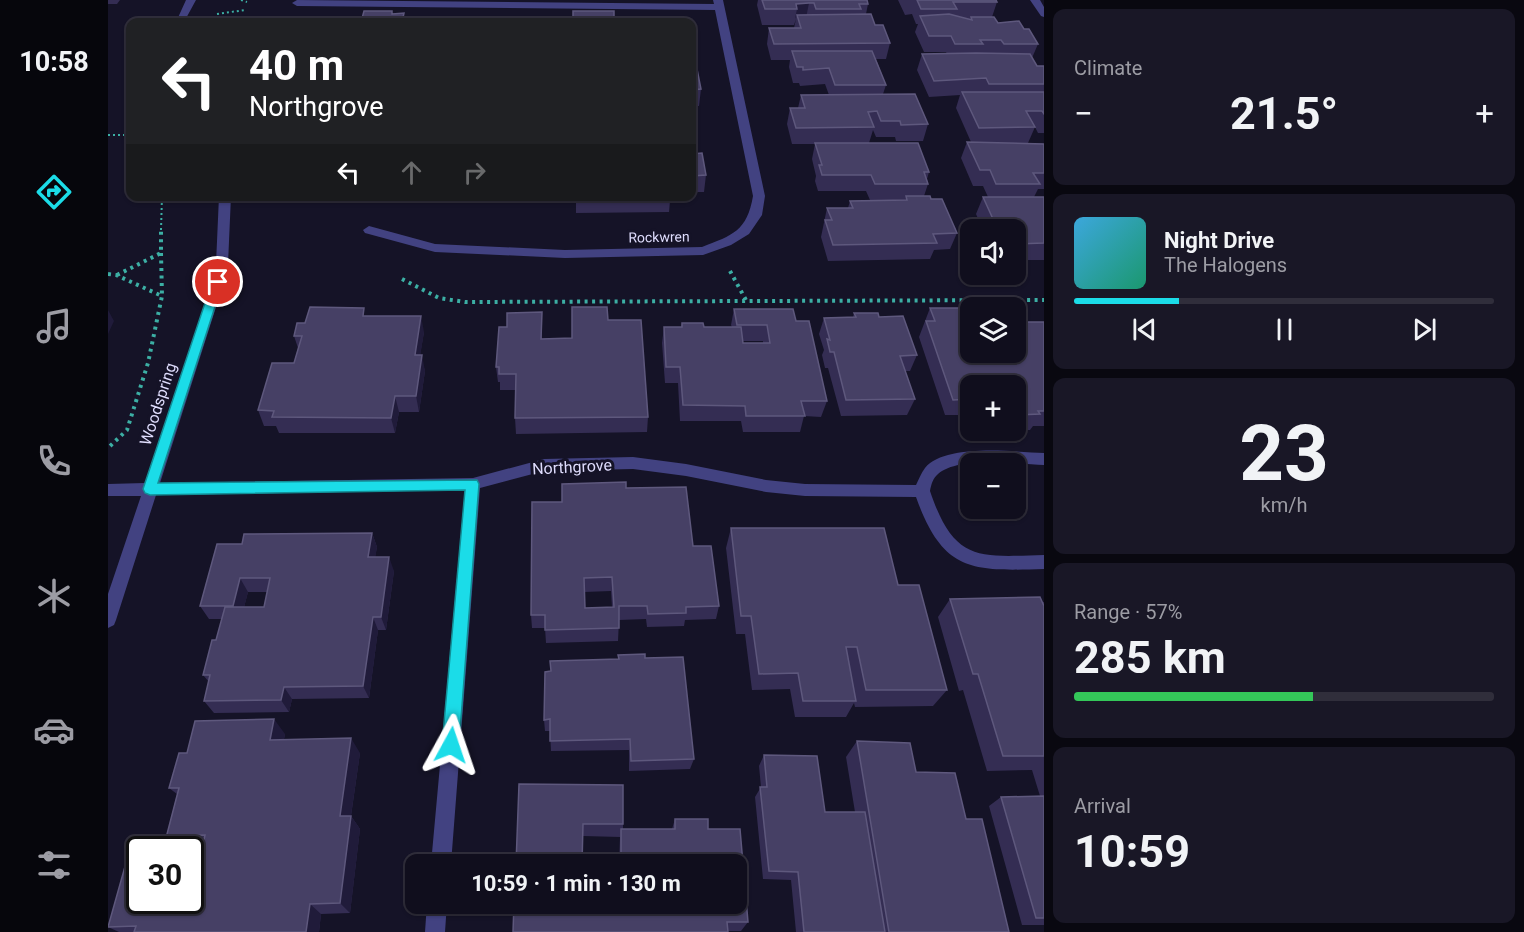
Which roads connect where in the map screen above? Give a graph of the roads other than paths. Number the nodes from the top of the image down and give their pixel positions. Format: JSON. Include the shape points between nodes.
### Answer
{"nodes":[{"id":1,"x":191,"y":0,"type":"edge"},
{"id":2,"x":1035,"y":0,"type":"edge"},
{"id":3,"x":297,"y":3,"type":"dead end"},
{"id":4,"x":718,"y":3,"type":"edge"},
{"id":5,"x":1044,"y":14,"type":"edge"},
{"id":6,"x":182,"y":18,"type":"edge"},
{"id":7,"x":225,"y":201,"type":"edge"},
{"id":8,"x":369,"y":230,"type":"dead end"},
{"id":9,"x":1044,"y":459,"type":"edge"},
{"id":10,"x":472,"y":484,"type":"junction"},
{"id":11,"x":150,"y":489,"type":"junction"},
{"id":12,"x":108,"y":490,"type":"edge"},
{"id":13,"x":922,"y":491,"type":"junction"},
{"id":14,"x":1044,"y":562,"type":"edge"},
{"id":15,"x":108,"y":620,"type":"edge"},
{"id":16,"x":442,"y":854,"type":"edge"},
{"id":17,"x":436,"y":914,"type":"edge"},
{"id":18,"x":435,"y":932,"type":"edge"}],
"edges":[{"from":1,"to":6,"type":"street"},
{"from":2,"to":5,"type":"street"},
{"from":3,"to":4,"type":"street"},
{"from":4,"to":8,"type":"street","name":"Rockwren","via":[[759,196],[756,215],[745,231],[703,251],[564,254],[435,248]]},
{"from":7,"to":11,"type":"street","name":"Woodspring","via":[[218,282]]},
{"from":9,"to":13,"type":"street","via":[[950,462],[930,472]]},
{"from":10,"to":11,"type":"street","name":"Northgrove"},
{"from":10,"to":13,"type":"street","name":"Northgrove","via":[[544,465],[633,464],[805,490]]},
{"from":10,"to":16,"type":"street"},
{"from":11,"to":12,"type":"street","name":"Northgrove"},
{"from":11,"to":15,"type":"street","name":"Woodspring"},
{"from":13,"to":14,"type":"street","via":[[940,529],[962,554],[993,562]]},
{"from":17,"to":18,"type":"street"}]}
